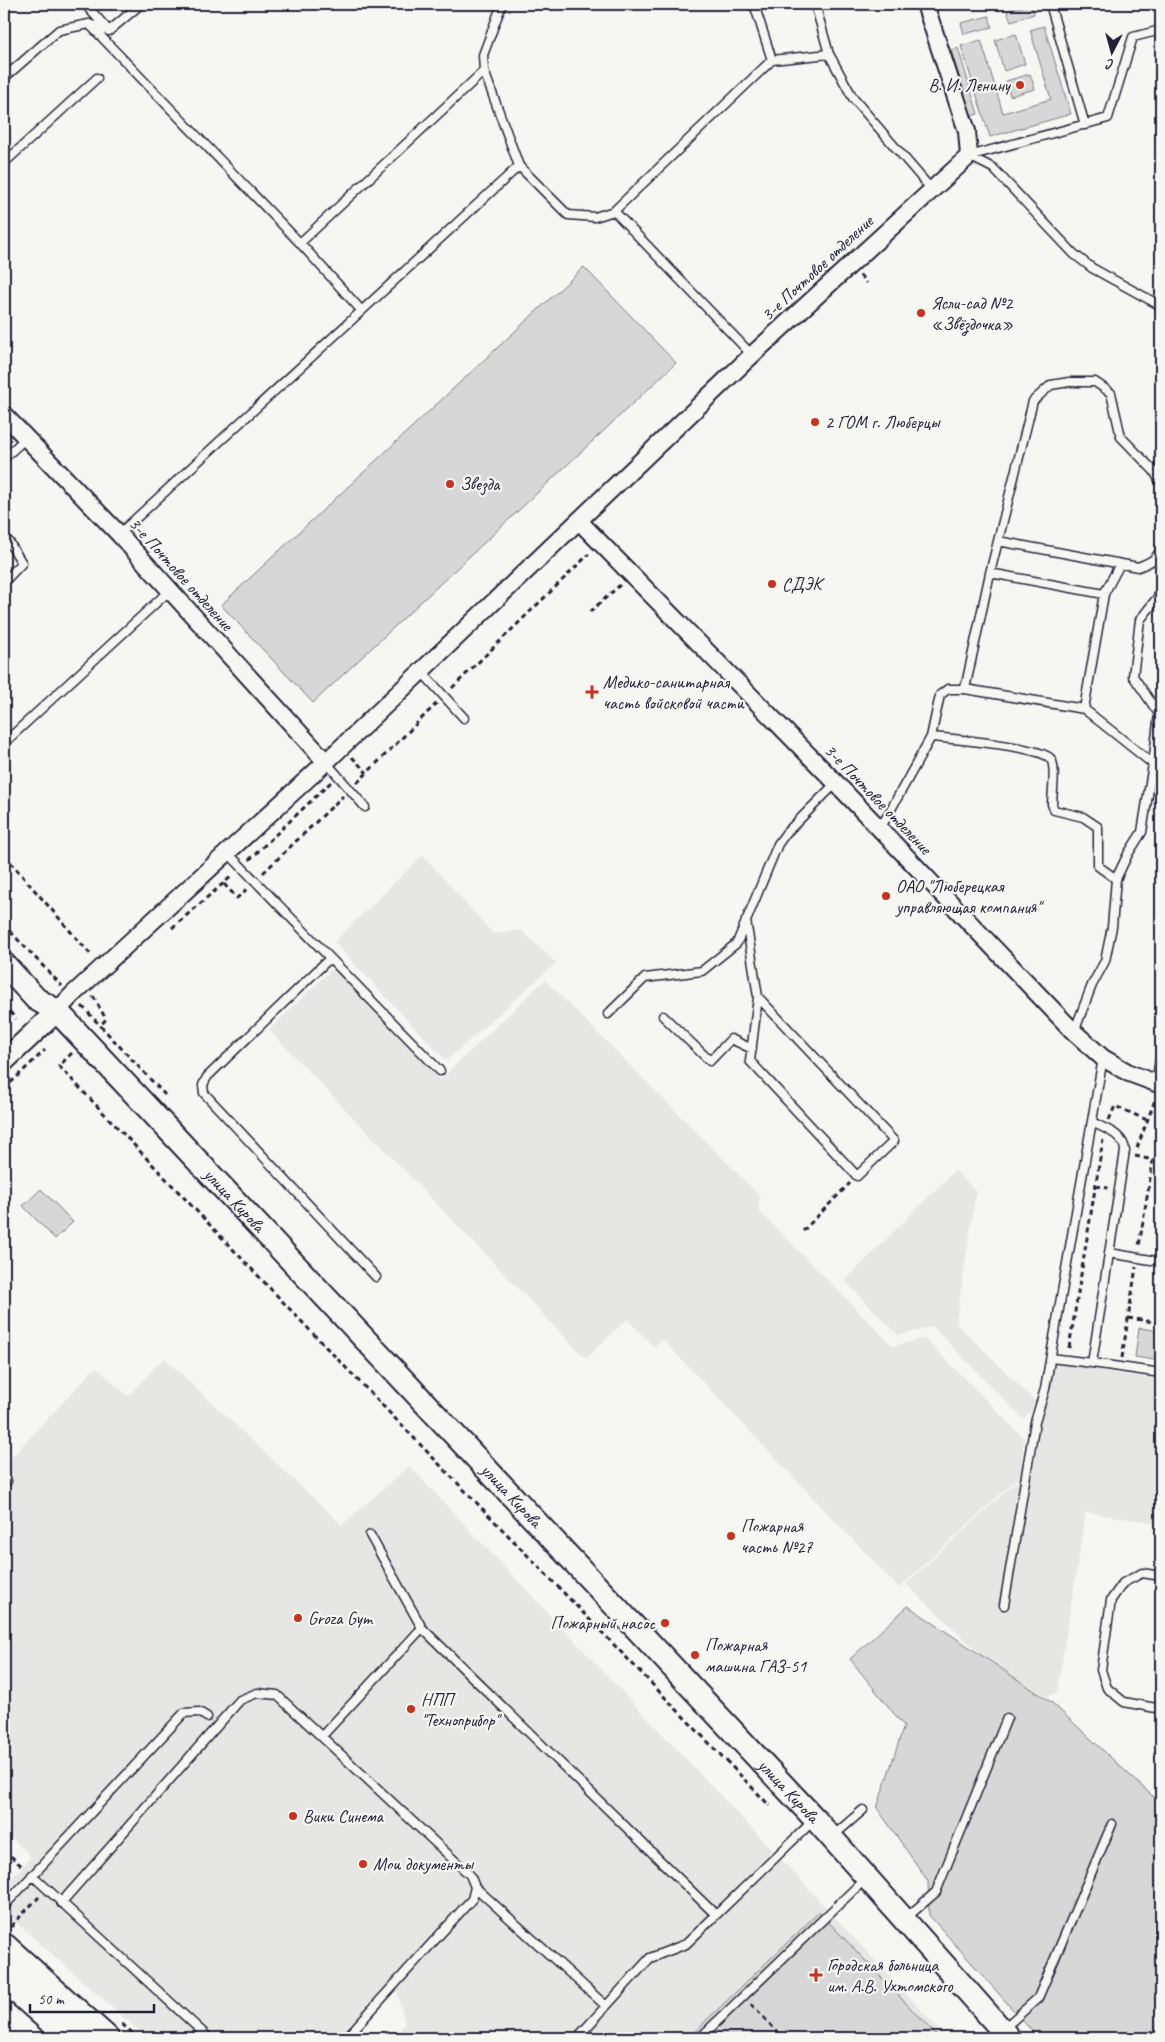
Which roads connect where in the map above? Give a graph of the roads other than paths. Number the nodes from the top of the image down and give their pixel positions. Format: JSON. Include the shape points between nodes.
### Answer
{"nodes":[{"id":1,"x":85,"y":4,"type":"edge"},
{"id":2,"x":141,"y":4,"type":"edge"},
{"id":3,"x":502,"y":4,"type":"edge"},
{"id":4,"x":754,"y":4,"type":"edge"},
{"id":5,"x":814,"y":4,"type":"edge"},
{"id":6,"x":925,"y":4,"type":"edge"},
{"id":7,"x":1050,"y":4,"type":"edge"},
{"id":8,"x":89,"y":24,"type":"junction"},
{"id":9,"x":1161,"y":30,"type":"edge"},
{"id":10,"x":110,"y":31,"type":"junction"},
{"id":11,"x":829,"y":54,"type":"junction"},
{"id":12,"x":772,"y":60,"type":"junction"},
{"id":13,"x":484,"y":71,"type":"junction"},
{"id":14,"x":4,"y":78,"type":"edge"},
{"id":15,"x":97,"y":78,"type":"dead end"},
{"id":16,"x":1085,"y":125,"type":"junction"},
{"id":17,"x":969,"y":156,"type":"junction"},
{"id":18,"x":4,"y":163,"type":"edge"},
{"id":19,"x":519,"y":166,"type":"junction"},
{"id":20,"x":932,"y":190,"type":"junction"},
{"id":21,"x":614,"y":211,"type":"junction"},
{"id":22,"x":300,"y":243,"type":"junction"},
{"id":23,"x":1161,"y":306,"type":"edge"},
{"id":24,"x":361,"y":310,"type":"junction"},
{"id":25,"x":752,"y":355,"type":"junction"},
{"id":26,"x":4,"y":415,"type":"edge"},
{"id":27,"x":25,"y":439,"type":"junction"},
{"id":28,"x":4,"y":458,"type":"edge"},
{"id":29,"x":1161,"y":483,"type":"edge"},
{"id":30,"x":579,"y":521,"type":"junction"},
{"id":31,"x":119,"y":534,"type":"junction"},
{"id":32,"x":4,"y":537,"type":"edge"},
{"id":33,"x":998,"y":541,"type":"junction"},
{"id":34,"x":1161,"y":547,"type":"edge"},
{"id":35,"x":1120,"y":564,"type":"junction"},
{"id":36,"x":990,"y":573,"type":"junction"},
{"id":37,"x":4,"y":582,"type":"edge"},
{"id":38,"x":169,"y":591,"type":"junction"},
{"id":39,"x":1161,"y":592,"type":"edge"},
{"id":40,"x":1104,"y":594,"type":"junction"},
{"id":41,"x":421,"y":671,"type":"junction"},
{"id":42,"x":965,"y":689,"type":"junction"},
{"id":43,"x":1084,"y":709,"type":"junction"},
{"id":44,"x":464,"y":718,"type":"dead end"},
{"id":45,"x":931,"y":737,"type":"junction"},
{"id":46,"x":4,"y":742,"type":"edge"},
{"id":47,"x":326,"y":762,"type":"junction"},
{"id":48,"x":1153,"y":764,"type":"junction"},
{"id":49,"x":836,"y":783,"type":"junction"},
{"id":50,"x":365,"y":807,"type":"dead end"},
{"id":51,"x":880,"y":829,"type":"junction"},
{"id":52,"x":226,"y":852,"type":"junction"},
{"id":53,"x":1116,"y":879,"type":"junction"},
{"id":54,"x":746,"y":920,"type":"junction"},
{"id":55,"x":330,"y":958,"type":"junction"},
{"id":56,"x":4,"y":964,"type":"edge"},
{"id":57,"x":758,"y":997,"type":"junction"},
{"id":58,"x":57,"y":1010,"type":"junction"},
{"id":59,"x":608,"y":1014,"type":"dead end"},
{"id":60,"x":663,"y":1016,"type":"dead end"},
{"id":61,"x":1074,"y":1032,"type":"junction"},
{"id":62,"x":752,"y":1050,"type":"junction"},
{"id":63,"x":1161,"y":1054,"type":"edge"},
{"id":64,"x":1103,"y":1058,"type":"junction"},
{"id":65,"x":4,"y":1061,"type":"edge"},
{"id":66,"x":440,"y":1071,"type":"dead end"},
{"id":67,"x":1159,"y":1085,"type":"edge"},
{"id":68,"x":1092,"y":1122,"type":"junction"},
{"id":69,"x":1109,"y":1253,"type":"junction"},
{"id":70,"x":1152,"y":1260,"type":"dead end"},
{"id":71,"x":376,"y":1277,"type":"dead end"},
{"id":72,"x":1050,"y":1358,"type":"junction"},
{"id":73,"x":1092,"y":1359,"type":"junction"},
{"id":74,"x":1161,"y":1374,"type":"edge"},
{"id":75,"x":370,"y":1535,"type":"dead end"},
{"id":76,"x":1161,"y":1576,"type":"edge"},
{"id":77,"x":1004,"y":1605,"type":"dead end"},
{"id":78,"x":422,"y":1628,"type":"junction"},
{"id":79,"x":1161,"y":1709,"type":"edge"},
{"id":80,"x":207,"y":1717,"type":"dead end"},
{"id":81,"x":1007,"y":1718,"type":"dead end"},
{"id":82,"x":322,"y":1736,"type":"junction"},
{"id":83,"x":863,"y":1810,"type":"dead end"},
{"id":84,"x":815,"y":1819,"type":"junction"},
{"id":85,"x":1112,"y":1824,"type":"dead end"},
{"id":86,"x":832,"y":1838,"type":"junction"},
{"id":87,"x":32,"y":1875,"type":"junction"},
{"id":88,"x":866,"y":1877,"type":"junction"},
{"id":89,"x":475,"y":1887,"type":"junction"},
{"id":90,"x":61,"y":1903,"type":"junction"},
{"id":91,"x":4,"y":1906,"type":"edge"},
{"id":92,"x":716,"y":1915,"type":"junction"},
{"id":93,"x":904,"y":1919,"type":"junction"},
{"id":94,"x":8,"y":1936,"type":"edge"},
{"id":95,"x":4,"y":1978,"type":"edge"},
{"id":96,"x":606,"y":2006,"type":"junction"},
{"id":97,"x":1006,"y":2034,"type":"edge"},
{"id":98,"x":70,"y":2038,"type":"edge"},
{"id":99,"x":105,"y":2038,"type":"edge"},
{"id":100,"x":209,"y":2038,"type":"edge"},
{"id":101,"x":346,"y":2038,"type":"edge"},
{"id":102,"x":577,"y":2038,"type":"edge"},
{"id":103,"x":700,"y":2038,"type":"edge"}],
"edges":[{"from":1,"to":10,"type":"lane"},
{"from":2,"to":10,"type":"lane"},
{"from":3,"to":13,"type":"lane","via":[[483,55]]},
{"from":4,"to":12,"type":"lane"},
{"from":5,"to":11,"type":"lane"},
{"from":6,"to":17,"type":"street","via":[[967,131]]},
{"from":7,"to":16,"type":"lane"},
{"from":8,"to":10,"type":"lane"},
{"from":8,"to":14,"type":"lane","via":[[59,30]]},
{"from":8,"to":22,"type":"lane"},
{"from":9,"to":16,"type":"lane","via":[[1134,37],[1108,118]]},
{"from":11,"to":12,"type":"lane"},
{"from":11,"to":20,"type":"lane","via":[[853,98]]},
{"from":12,"to":21,"type":"lane"},
{"from":13,"to":19,"type":"lane"},
{"from":13,"to":22,"type":"lane"},
{"from":15,"to":18,"type":"lane"},
{"from":16,"to":17,"type":"lane"},
{"from":17,"to":20,"type":"street","name":"3-е Почтовое отделение"},
{"from":17,"to":23,"type":"lane","via":[[993,168],[1074,254],[1092,268]]},
{"from":19,"to":21,"type":"lane","via":[[568,215],[595,217]]},
{"from":19,"to":24,"type":"lane"},
{"from":20,"to":25,"type":"street","name":"3-е Почтовое отделение"},
{"from":21,"to":25,"type":"lane"},
{"from":22,"to":24,"type":"lane"},
{"from":24,"to":31,"type":"lane"},
{"from":25,"to":30,"type":"street","name":"3-е Почтовое отделение"},
{"from":26,"to":27,"type":"street","name":"3-е Почтовое отделение"},
{"from":27,"to":28,"type":"lane"},
{"from":27,"to":31,"type":"street","name":"3-е Почтовое отделение"},
{"from":29,"to":33,"type":"lane","via":[[1154,471],[1121,438],[1112,393],[1095,382],[1051,385],[1033,401]]},
{"from":30,"to":41,"type":"street","name":"3-е Почтовое отделение"},
{"from":30,"to":49,"type":"street","name":"3-е Почтовое отделение"},
{"from":31,"to":38,"type":"street","name":"3-е Почтовое отделение"},
{"from":32,"to":37,"type":"lane","via":[[22,564]]},
{"from":33,"to":35,"type":"lane"},
{"from":33,"to":36,"type":"lane"},
{"from":34,"to":35,"type":"lane","via":[[1160,553],[1150,563],[1138,567]]},
{"from":35,"to":40,"type":"lane"},
{"from":36,"to":40,"type":"lane"},
{"from":36,"to":42,"type":"lane"},
{"from":38,"to":46,"type":"lane"},
{"from":38,"to":47,"type":"street","name":"3-е Почтовое отделение"},
{"from":39,"to":48,"type":"lane","via":[[1140,620],[1133,676],[1158,714]]},
{"from":40,"to":43,"type":"lane"},
{"from":41,"to":44,"type":"lane"},
{"from":41,"to":47,"type":"street","name":"3-е Почтовое отделение"},
{"from":42,"to":43,"type":"lane"},
{"from":42,"to":45,"type":"lane","via":[[948,689],[940,695]]},
{"from":43,"to":48,"type":"lane"},
{"from":45,"to":51,"type":"lane"},
{"from":45,"to":53,"type":"lane","via":[[1004,745],[1050,758],[1054,766],[1054,810],[1083,817],[1098,827],[1098,866]]},
{"from":47,"to":50,"type":"lane"},
{"from":47,"to":52,"type":"street","name":"3-е Почтовое отделение"},
{"from":48,"to":53,"type":"lane","via":[[1142,832]]},
{"from":49,"to":51,"type":"street","name":"3-е Почтовое отделение"},
{"from":49,"to":54,"type":"lane","via":[[778,844]]},
{"from":51,"to":61,"type":"street","name":"3-е Почтовое отделение"},
{"from":52,"to":55,"type":"lane"},
{"from":52,"to":58,"type":"street","name":"3-е Почтовое отделение"},
{"from":53,"to":61,"type":"lane","via":[[1105,962],[1092,985]]},
{"from":54,"to":57,"type":"lane"},
{"from":54,"to":59,"type":"lane","via":[[737,943],[702,971],[644,978]]},
{"from":55,"to":66,"type":"lane"},
{"from":55,"to":71,"type":"lane","via":[[207,1077],[204,1093]]},
{"from":56,"to":58,"type":"main road","name":"улица Кирова","via":[[36,999]]},
{"from":57,"to":62,"type":"lane"},
{"from":57,"to":62,"type":"lane","via":[[894,1141],[857,1176],[750,1062]]},
{"from":58,"to":65,"type":"street"},
{"from":58,"to":84,"type":"main road","name":"улица Кирова"},
{"from":60,"to":62,"type":"lane","via":[[710,1061],[731,1039]]},
{"from":61,"to":64,"type":"street","name":"3-е Почтовое отделение"},
{"from":63,"to":67,"type":"lane"},
{"from":64,"to":67,"type":"street","name":"3-е Почтовое отделение"},
{"from":64,"to":68,"type":"lane"},
{"from":68,"to":69,"type":"lane","via":[[1124,1142]]},
{"from":68,"to":72,"type":"lane"},
{"from":69,"to":70,"type":"lane"},
{"from":69,"to":73,"type":"lane"},
{"from":72,"to":73,"type":"lane"},
{"from":72,"to":77,"type":"lane","via":[[1035,1422]]},
{"from":73,"to":74,"type":"lane"},
{"from":75,"to":78,"type":"lane"},
{"from":76,"to":79,"type":"lane","via":[[1142,1573],[1123,1583],[1111,1600],[1100,1670],[1107,1688],[1124,1702]]},
{"from":78,"to":82,"type":"lane"},
{"from":78,"to":92,"type":"lane"},
{"from":80,"to":87,"type":"lane","via":[[199,1712],[184,1713]]},
{"from":81,"to":93,"type":"lane","via":[[936,1892]]},
{"from":82,"to":89,"type":"lane","via":[[470,1875]]},
{"from":82,"to":90,"type":"lane","via":[[277,1696],[257,1692],[240,1700]]},
{"from":83,"to":86,"type":"lane"},
{"from":84,"to":86,"type":"main road","name":"улица Кирова"},
{"from":84,"to":92,"type":"lane"},
{"from":85,"to":97,"type":"lane","via":[[1038,1998]]},
{"from":86,"to":88,"type":"main road","name":"улица Кирова"},
{"from":87,"to":90,"type":"lane"},
{"from":87,"to":91,"type":"lane"},
{"from":88,"to":93,"type":"main road","name":"улица Кирова"},
{"from":88,"to":103,"type":"lane"},
{"from":89,"to":96,"type":"lane"},
{"from":89,"to":101,"type":"lane","via":[[472,1899]]},
{"from":90,"to":100,"type":"lane"},
{"from":92,"to":96,"type":"lane","via":[[686,1944],[650,1958]]},
{"from":93,"to":97,"type":"main road","name":"улица Кирова"},
{"from":94,"to":99,"type":"main road"},
{"from":95,"to":98,"type":"main road"},
{"from":96,"to":102,"type":"lane"}]}
